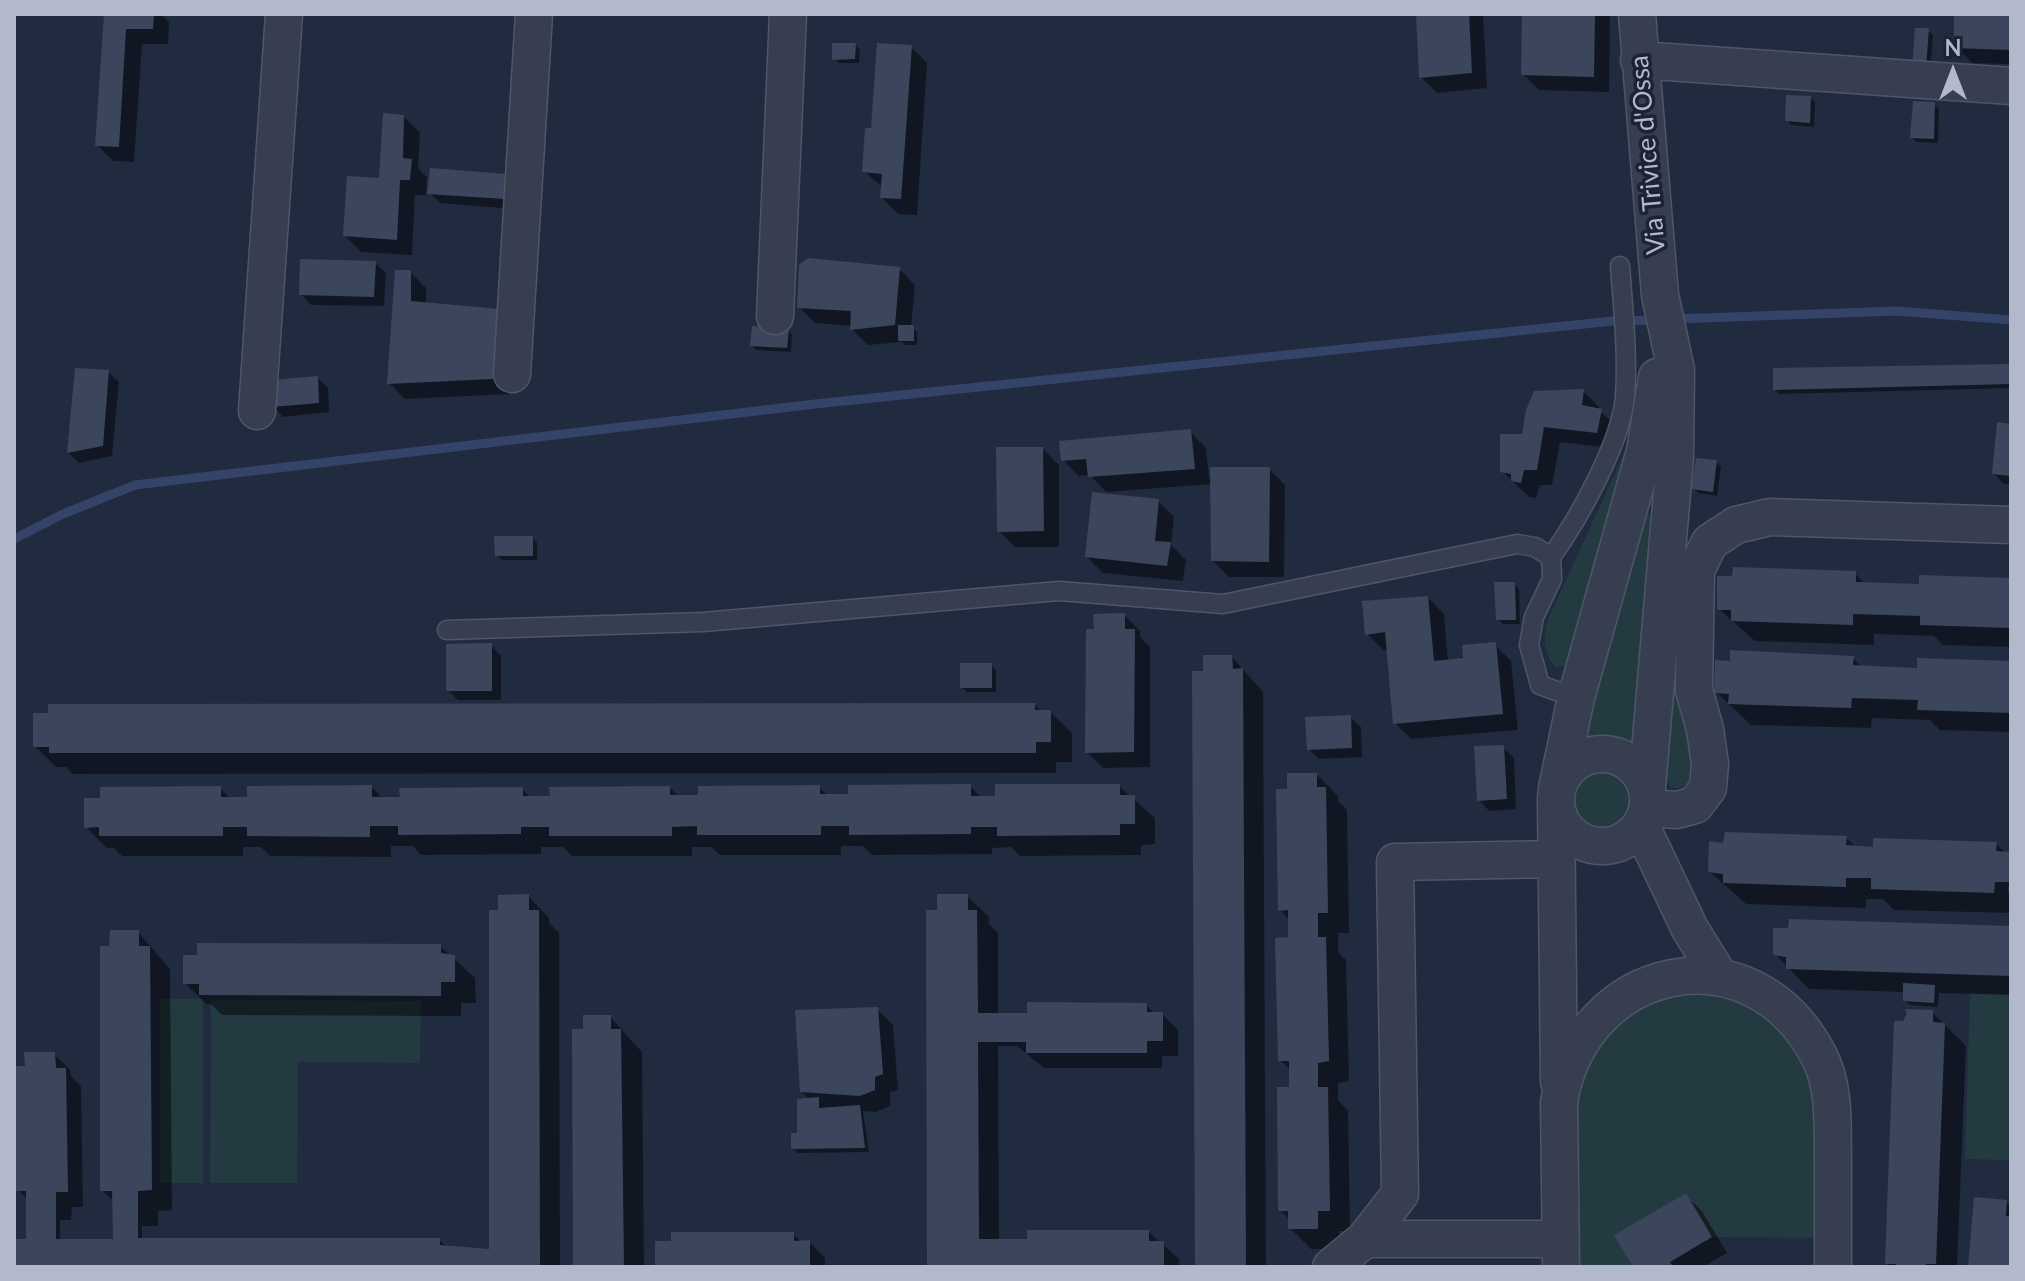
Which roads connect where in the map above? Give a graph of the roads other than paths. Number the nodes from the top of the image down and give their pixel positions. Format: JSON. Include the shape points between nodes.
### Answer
{"nodes":[{"id":1,"x":284,"y":14,"type":"edge"},
{"id":2,"x":534,"y":14,"type":"edge"},
{"id":3,"x":788,"y":14,"type":"edge"},
{"id":4,"x":1637,"y":14,"type":"edge"},
{"id":5,"x":1639,"y":60,"type":"junction"},
{"id":6,"x":2011,"y":86,"type":"edge"},
{"id":7,"x":1620,"y":266,"type":"dead end"},
{"id":8,"x":775,"y":316,"type":"dead end"},
{"id":9,"x":1667,"y":370,"type":"junction"},
{"id":10,"x":512,"y":374,"type":"dead end"},
{"id":11,"x":257,"y":411,"type":"dead end"},
{"id":12,"x":2011,"y":525,"type":"edge"},
{"id":13,"x":1551,"y":557,"type":"junction"},
{"id":14,"x":447,"y":630,"type":"dead end"},
{"id":15,"x":1576,"y":698,"type":"junction"},
{"id":16,"x":1557,"y":796,"type":"junction"},
{"id":17,"x":1646,"y":807,"type":"junction"},
{"id":18,"x":1555,"y":859,"type":"junction"},
{"id":19,"x":1719,"y":976,"type":"junction"},
{"id":20,"x":1559,"y":1102,"type":"junction"},
{"id":21,"x":1365,"y":1239,"type":"junction"},
{"id":22,"x":1561,"y":1253,"type":"edge"},
{"id":23,"x":1331,"y":1267,"type":"edge"},
{"id":24,"x":1833,"y":1267,"type":"edge"}],
"edges":[{"from":1,"to":11,"type":"street"},
{"from":2,"to":10,"type":"street"},
{"from":3,"to":8,"type":"street"},
{"from":4,"to":5,"type":"street","name":"Via Trivice d'Ossa"},
{"from":5,"to":6,"type":"street"},
{"from":5,"to":9,"type":"street","name":"Via Trivice d'Ossa"},
{"from":7,"to":13,"type":"lane","via":[[1625,398],[1617,432],[1574,526]]},
{"from":9,"to":15,"type":"street"},
{"from":9,"to":17,"type":"street","via":[[1675,457]]},
{"from":12,"to":17,"type":"street","via":[[1770,517],[1736,525],[1710,542],[1696,570],[1694,690],[1705,729],[1708,788],[1695,805],[1677,810]]},
{"from":13,"to":14,"type":"lane","via":[[1535,547],[1507,545],[1223,604],[1059,591],[703,622]]},
{"from":13,"to":15,"type":"lane","via":[[1552,579],[1534,617],[1529,645],[1540,685]]},
{"from":15,"to":16,"type":"street"},
{"from":16,"to":17,"type":"street","via":[[1563,825],[1590,846],[1624,842]]},
{"from":16,"to":17,"type":"street","via":[[1562,777],[1579,760],[1602,754],[1625,760],[1642,776]]},
{"from":16,"to":18,"type":"street"},
{"from":17,"to":19,"type":"street","via":[[1690,929]]},
{"from":18,"to":20,"type":"street"},
{"from":18,"to":21,"type":"street","via":[[1395,862],[1400,1194]]},
{"from":19,"to":20,"type":"street","via":[[1663,980],[1615,1005],[1571,1059]]},
{"from":19,"to":24,"type":"street","via":[[1760,990],[1785,1009],[1824,1068],[1832,1101]]},
{"from":20,"to":22,"type":"street"},
{"from":21,"to":22,"type":"street"},
{"from":21,"to":23,"type":"street"}]}
